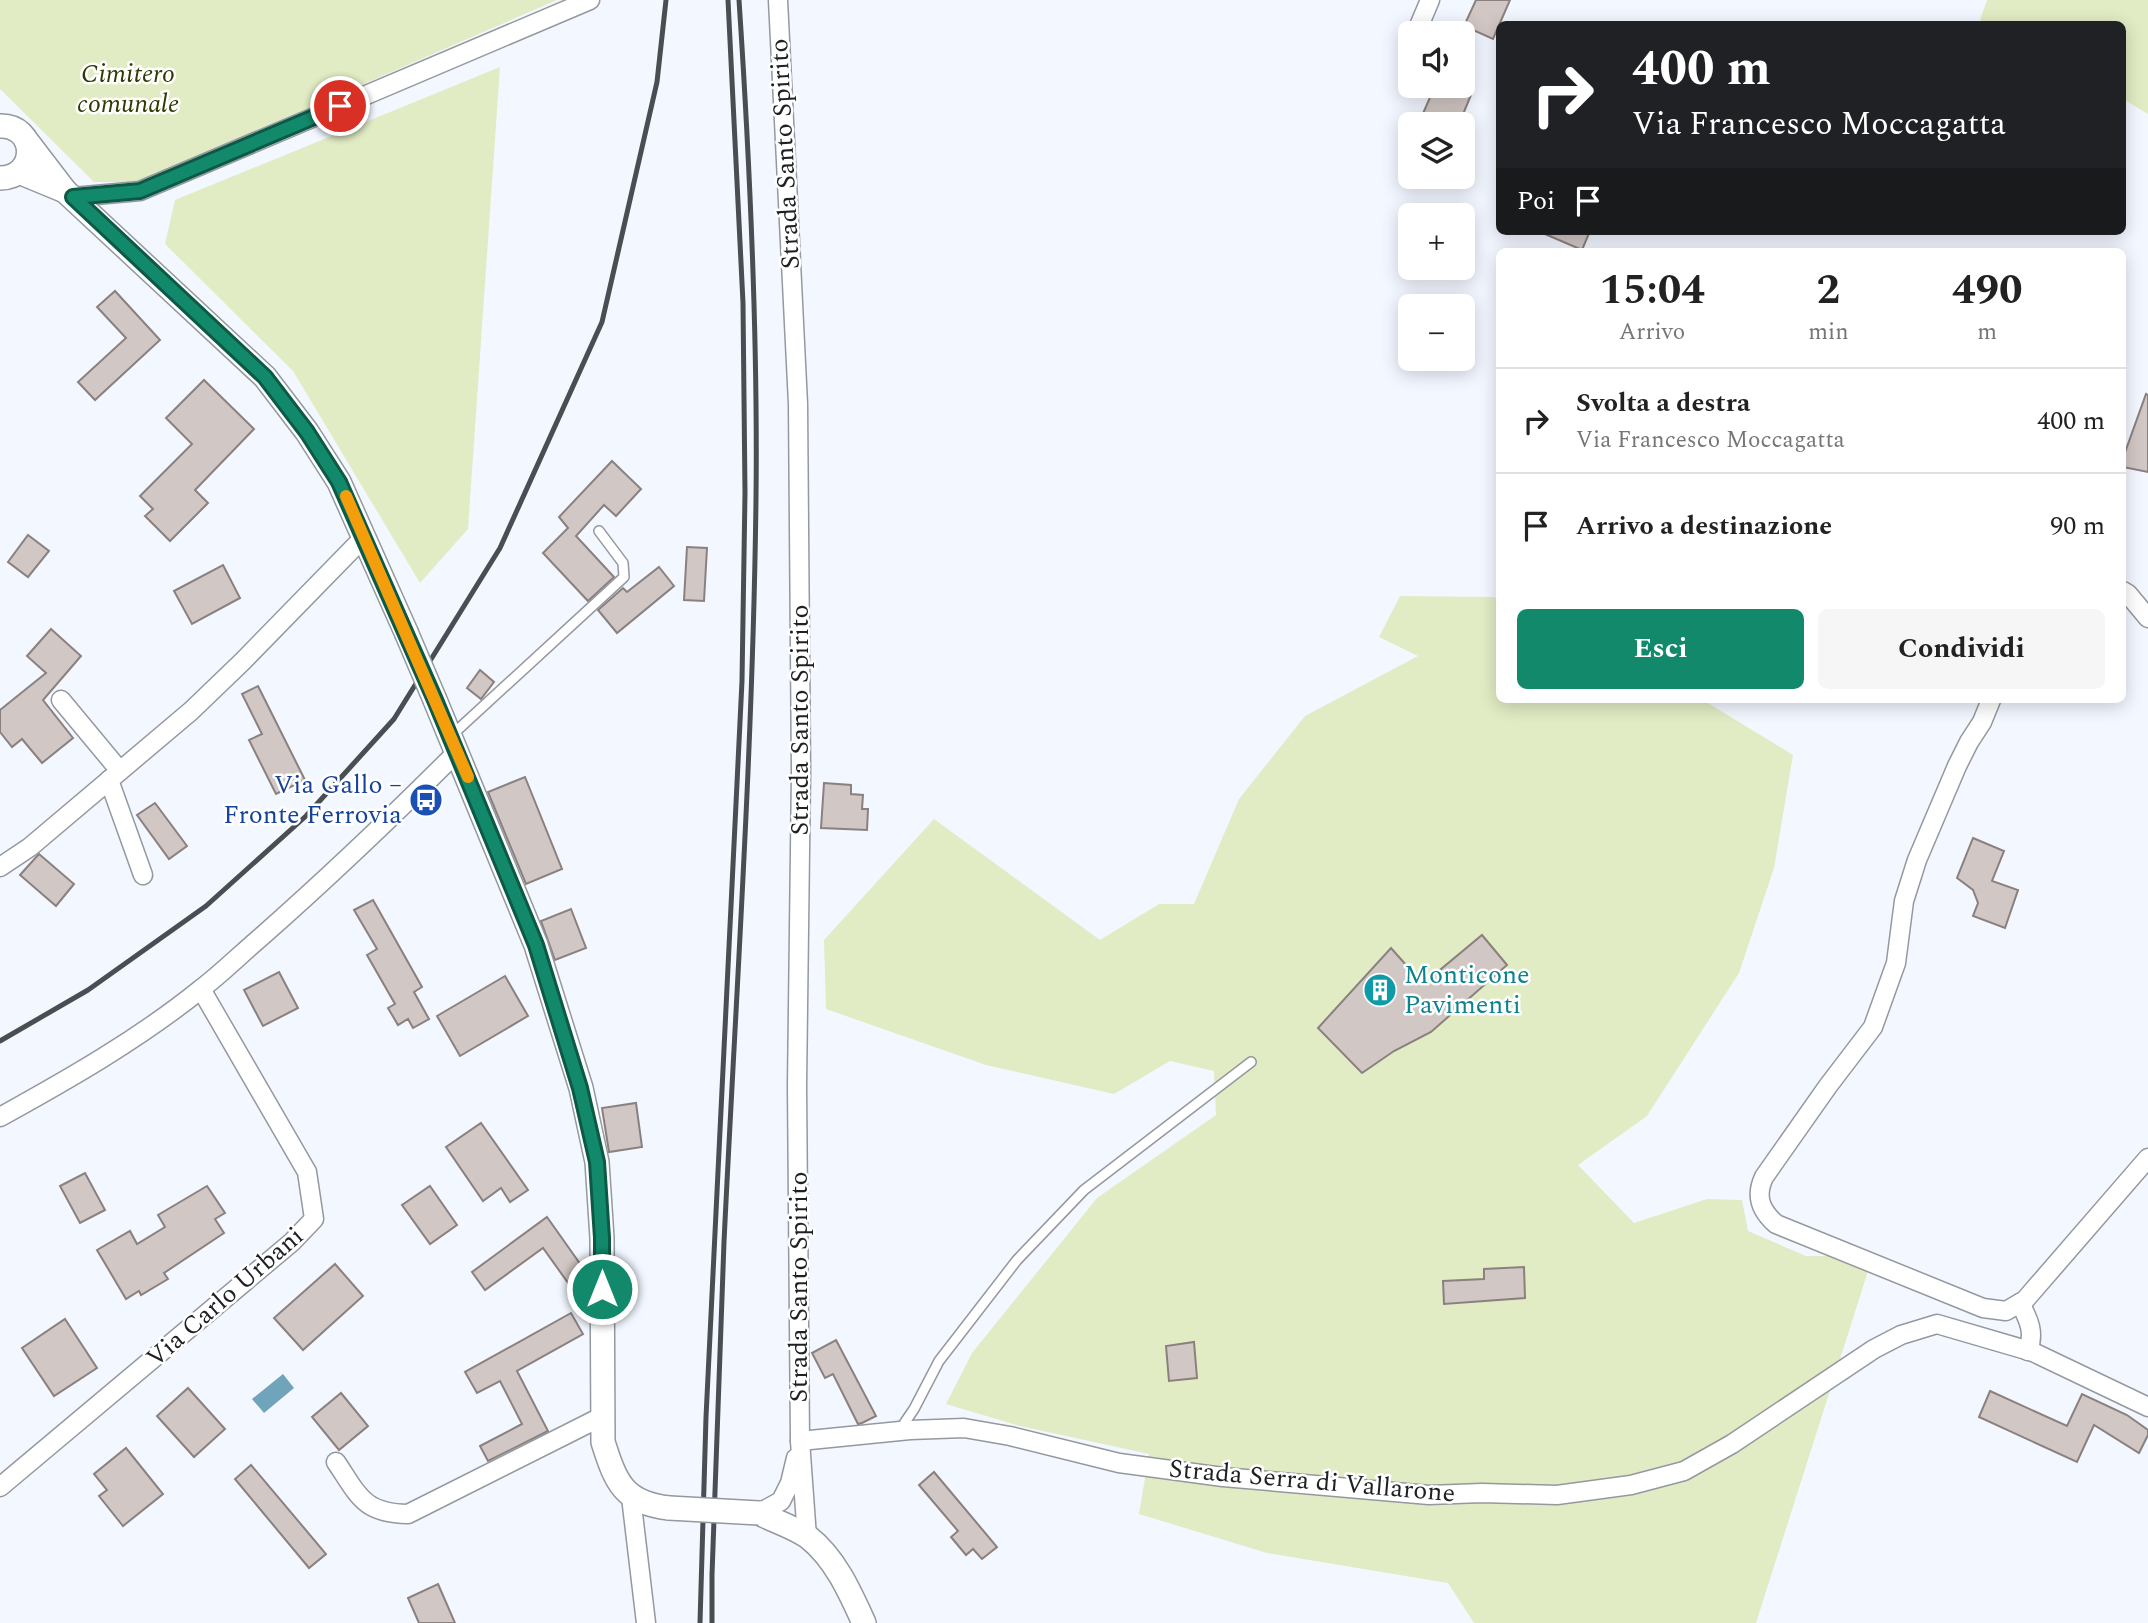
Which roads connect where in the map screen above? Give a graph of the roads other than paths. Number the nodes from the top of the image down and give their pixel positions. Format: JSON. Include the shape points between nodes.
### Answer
{"nodes":[{"id":1,"x":590,"y":0,"type":"edge"},
{"id":2,"x":778,"y":0,"type":"edge"},
{"id":3,"x":1430,"y":0,"type":"edge"},
{"id":4,"x":1421,"y":21,"type":"edge"},
{"id":5,"x":9,"y":128,"type":"edge"},
{"id":6,"x":6,"y":177,"type":"edge"},
{"id":7,"x":69,"y":194,"type":"junction"},
{"id":8,"x":599,"y":531,"type":"dead end"},
{"id":9,"x":365,"y":536,"type":"junction"},
{"id":10,"x":2126,"y":592,"type":"edge"},
{"id":11,"x":2148,"y":618,"type":"edge"},
{"id":12,"x":61,"y":700,"type":"dead end"},
{"id":13,"x":1990,"y":703,"type":"edge"},
{"id":14,"x":454,"y":744,"type":"junction"},
{"id":15,"x":115,"y":775,"type":"junction"},
{"id":16,"x":0,"y":867,"type":"edge"},
{"id":17,"x":143,"y":875,"type":"dead end"},
{"id":18,"x":201,"y":989,"type":"junction"},
{"id":19,"x":1251,"y":1062,"type":"dead end"},
{"id":20,"x":0,"y":1117,"type":"edge"},
{"id":21,"x":2148,"y":1158,"type":"edge"},
{"id":22,"x":2020,"y":1303,"type":"junction"},
{"id":23,"x":2028,"y":1351,"type":"junction"},
{"id":24,"x":2148,"y":1407,"type":"edge"},
{"id":25,"x":603,"y":1416,"type":"junction"},
{"id":26,"x":898,"y":1432,"type":"junction"},
{"id":27,"x":800,"y":1441,"type":"junction"},
{"id":28,"x":336,"y":1462,"type":"dead end"},
{"id":29,"x":0,"y":1487,"type":"edge"},
{"id":30,"x":631,"y":1497,"type":"junction"},
{"id":31,"x":758,"y":1513,"type":"junction"},
{"id":32,"x":812,"y":1542,"type":"junction"},
{"id":33,"x":646,"y":1623,"type":"edge"},
{"id":34,"x":864,"y":1623,"type":"edge"}],
"edges":[{"from":1,"to":7,"type":"street","via":[[140,191]]},
{"from":2,"to":27,"type":"street","name":"Strada Santo Spirito","via":[[798,404]]},
{"from":3,"to":4,"type":"street"},
{"from":5,"to":6,"type":"street","via":[[29,158],[25,166]]},
{"from":5,"to":7,"type":"street"},
{"from":6,"to":7,"type":"street"},
{"from":7,"to":9,"type":"street","via":[[265,377],[339,482]]},
{"from":8,"to":14,"type":"lane","via":[[623,563],[624,577]]},
{"from":9,"to":14,"type":"street","bridge":true},
{"from":9,"to":15,"type":"street","via":[[191,711]]},
{"from":10,"to":11,"type":"street"},
{"from":12,"to":15,"type":"street"},
{"from":13,"to":22,"type":"street","via":[[1917,860],[1904,901],[1896,963],[1873,1027],[1775,1161],[1758,1196],[1764,1212],[1787,1228],[1983,1308],[2006,1311]]},
{"from":14,"to":18,"type":"street","via":[[391,819]]},
{"from":14,"to":25,"type":"street","via":[[536,945],[597,1162]]},
{"from":15,"to":16,"type":"street"},
{"from":15,"to":17,"type":"street"},
{"from":18,"to":20,"type":"street","via":[[132,1039]]},
{"from":18,"to":29,"type":"street","name":"Via Carlo Urbani","via":[[307,1172],[314,1219]]},
{"from":19,"to":26,"type":"lane","via":[[1084,1190],[1017,1260],[939,1361]]},
{"from":21,"to":22,"type":"street"},
{"from":22,"to":23,"type":"street","via":[[2031,1327]]},
{"from":23,"to":24,"type":"street","name":"Strada Serra di Vallarone"},
{"from":23,"to":26,"type":"street","name":"Strada Serra di Vallarone","via":[[1937,1324],[1901,1335],[1684,1471],[1631,1485],[1557,1495],[1429,1495],[1278,1483],[1119,1463],[964,1427]]},
{"from":25,"to":28,"type":"street","via":[[408,1514],[372,1509]]},
{"from":25,"to":30,"type":"street","via":[[603,1442],[612,1470]]},
{"from":26,"to":27,"type":"street","name":"Strada Serra di Vallarone"},
{"from":27,"to":31,"type":"street","name":"Strada Santo Spirito","via":[[781,1501]]},
{"from":27,"to":32,"type":"street","name":"Strada Santo Spirito"},
{"from":30,"to":31,"type":"street","bridge":true,"via":[[650,1506]]},
{"from":30,"to":33,"type":"street"},
{"from":31,"to":32,"type":"street"},
{"from":32,"to":34,"type":"street","via":[[838,1572]]}]}
